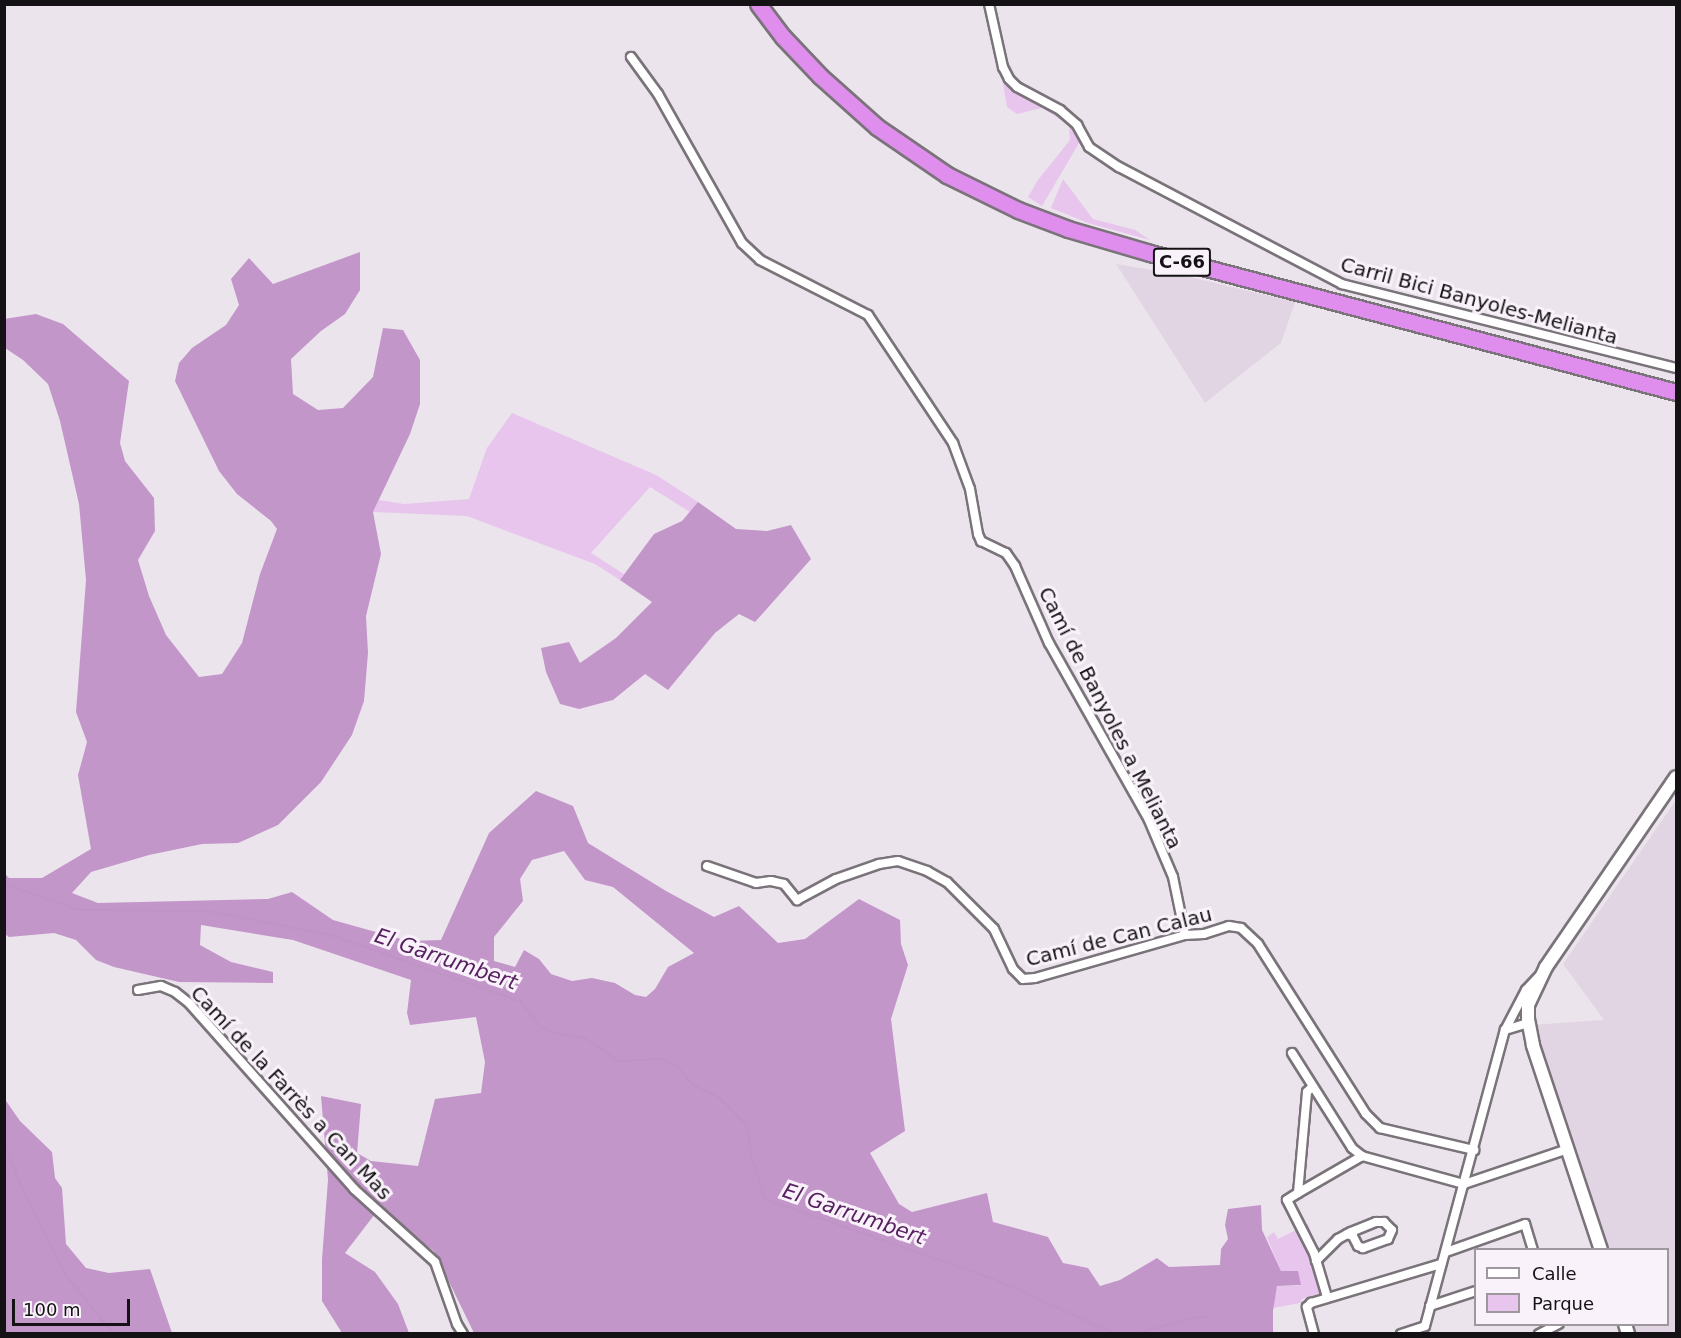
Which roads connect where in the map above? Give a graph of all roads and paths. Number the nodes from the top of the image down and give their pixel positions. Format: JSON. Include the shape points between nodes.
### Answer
{"nodes":[{"id":1,"x":758,"y":4,"type":"edge"},
{"id":2,"x":769,"y":4,"type":"edge"},
{"id":3,"x":989,"y":4,"type":"edge"},
{"id":4,"x":631,"y":57,"type":"dead end"},
{"id":5,"x":1677,"y":368,"type":"edge"},
{"id":6,"x":1675,"y":390,"type":"edge"},
{"id":7,"x":1677,"y":777,"type":"edge"},
{"id":8,"x":707,"y":866,"type":"dead end"},
{"id":9,"x":1185,"y":934,"type":"junction"},
{"id":10,"x":138,"y":990,"type":"dead end"},
{"id":11,"x":1524,"y":1014,"type":"junction"},
{"id":12,"x":1505,"y":1030,"type":"junction"},
{"id":13,"x":1292,"y":1053,"type":"dead end"},
{"id":14,"x":1312,"y":1087,"type":"junction"},
{"id":15,"x":1568,"y":1149,"type":"junction"},
{"id":16,"x":1474,"y":1150,"type":"junction"},
{"id":17,"x":1362,"y":1156,"type":"junction"},
{"id":18,"x":1464,"y":1184,"type":"junction"},
{"id":19,"x":1298,"y":1193,"type":"junction"},
{"id":20,"x":1347,"y":1234,"type":"junction"},
{"id":21,"x":1532,"y":1248,"type":"edge"},
{"id":22,"x":1600,"y":1248,"type":"edge"},
{"id":23,"x":1446,"y":1252,"type":"junction"},
{"id":24,"x":1316,"y":1261,"type":"junction"},
{"id":25,"x":1441,"y":1264,"type":"junction"},
{"id":26,"x":1474,"y":1292,"type":"edge"},
{"id":27,"x":1327,"y":1297,"type":"junction"},
{"id":28,"x":1430,"y":1306,"type":"junction"},
{"id":29,"x":1555,"y":1326,"type":"edge"},
{"id":30,"x":1427,"y":1330,"type":"edge"},
{"id":31,"x":464,"y":1334,"type":"edge"},
{"id":32,"x":1314,"y":1334,"type":"edge"},
{"id":33,"x":1401,"y":1334,"type":"edge"},
{"id":34,"x":1539,"y":1334,"type":"edge"}],
"edges":[{"from":1,"to":6,"type":"highway","number":"C-66","via":[[820,76],[877,127],[947,175],[1018,210],[1150,253]]},
{"from":2,"to":6,"type":"highway","number":"C-66","via":[[807,52],[881,122],[951,169],[1020,204],[1152,247]]},
{"from":3,"to":5,"type":"street","name":"Carril Bici Banyoles-Melianta","via":[[1009,79],[1060,110],[1077,125],[1089,147],[1119,167],[1342,284]]},
{"from":4,"to":9,"type":"street","name":"Camí de Banyoles a Melianta","via":[[658,94],[742,243],[760,260],[868,315],[952,443],[970,489],[981,541],[1006,553],[1015,566],[1049,643],[1148,818],[1173,877]]},
{"from":7,"to":11,"type":"main road","via":[[1541,974]]},
{"from":8,"to":9,"type":"street","name":"Camí de Can Calau","via":[[756,883],[784,884],[797,900],[836,879],[879,864],[898,861],[927,871],[947,882],[994,929],[1013,969],[1023,979]]},
{"from":9,"to":16,"type":"street","name":"Camí de Can Calau","via":[[1204,934],[1229,926],[1241,928],[1258,944],[1366,1114],[1380,1128]]},
{"from":10,"to":31,"type":"street","name":"Camí de la Farrès a Can Mas","via":[[160,986],[189,1003],[354,1189],[435,1262]]},
{"from":11,"to":12,"type":"street"},
{"from":11,"to":12,"type":"street"},
{"from":11,"to":15,"type":"main road"},
{"from":12,"to":16,"type":"street"},
{"from":13,"to":14,"type":"street"},
{"from":14,"to":17,"type":"street","via":[[1352,1148]]},
{"from":14,"to":19,"type":"street","via":[[1307,1092]]},
{"from":15,"to":18,"type":"street"},
{"from":15,"to":22,"type":"main road"},
{"from":16,"to":18,"type":"street"},
{"from":17,"to":18,"type":"street"},
{"from":17,"to":19,"type":"street"},
{"from":18,"to":23,"type":"street"},
{"from":19,"to":24,"type":"street","via":[[1287,1200]]},
{"from":20,"to":20,"type":"street","via":[[1376,1222],[1384,1222],[1392,1230],[1388,1239],[1363,1248]]},
{"from":20,"to":24,"type":"street"},
{"from":21,"to":23,"type":"street","via":[[1525,1224]]},
{"from":23,"to":25,"type":"street"},
{"from":24,"to":27,"type":"street"},
{"from":25,"to":27,"type":"street"},
{"from":25,"to":28,"type":"street"},
{"from":26,"to":28,"type":"street"},
{"from":27,"to":32,"type":"street","via":[[1307,1307]]},
{"from":28,"to":30,"type":"street"},
{"from":29,"to":34,"type":"street"},
{"from":30,"to":33,"type":"street"}]}
